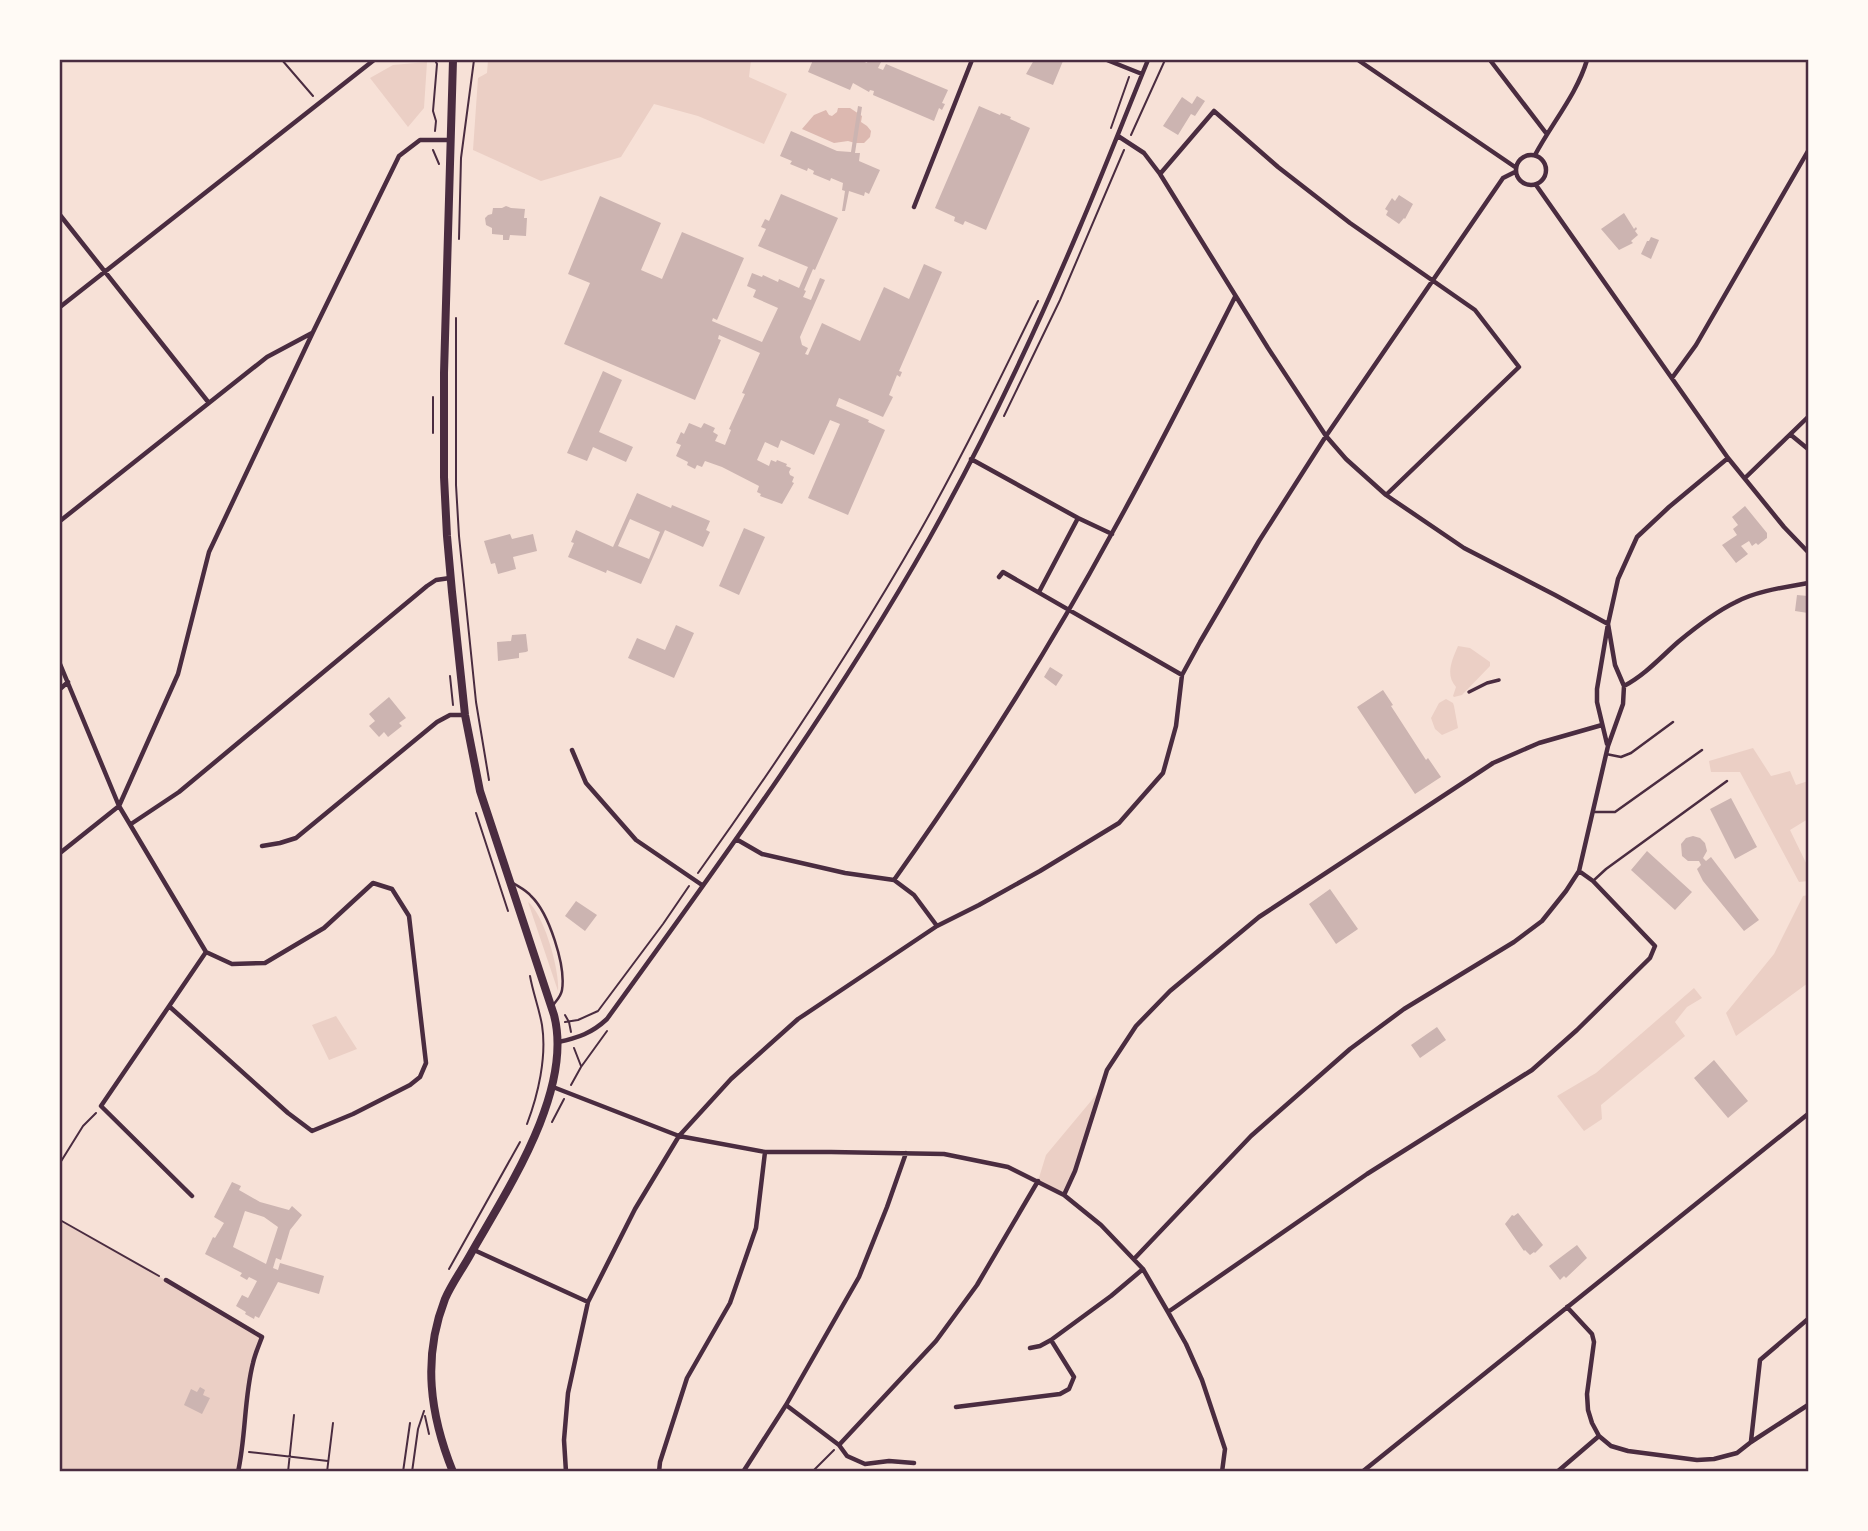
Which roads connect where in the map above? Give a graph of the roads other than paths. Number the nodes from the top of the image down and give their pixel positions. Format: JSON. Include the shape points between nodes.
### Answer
{"nodes":[{"id":1,"x":373,"y":60,"type":"edge"},
{"id":2,"x":453,"y":60,"type":"edge"},
{"id":3,"x":972,"y":60,"type":"edge"},
{"id":4,"x":1107,"y":60,"type":"edge"},
{"id":5,"x":1149,"y":60,"type":"edge"},
{"id":6,"x":1358,"y":60,"type":"edge"},
{"id":7,"x":1490,"y":60,"type":"edge"},
{"id":8,"x":1587,"y":60,"type":"edge"},
{"id":9,"x":1142,"y":74,"type":"junction"},
{"id":10,"x":1546,"y":133,"type":"junction"},
{"id":11,"x":1118,"y":135,"type":"junction"},
{"id":12,"x":451,"y":140,"type":"junction"},
{"id":13,"x":1808,"y":151,"type":"edge"},
{"id":14,"x":1535,"y":155,"type":"junction"},
{"id":15,"x":1515,"y":170,"type":"junction"},
{"id":16,"x":1160,"y":174,"type":"junction"},
{"id":17,"x":1536,"y":185,"type":"junction"},
{"id":18,"x":914,"y":207,"type":"dead end"},
{"id":19,"x":60,"y":215,"type":"edge"},
{"id":20,"x":104,"y":272,"type":"junction"},
{"id":21,"x":1432,"y":280,"type":"junction"},
{"id":22,"x":1235,"y":297,"type":"junction"},
{"id":23,"x":60,"y":307,"type":"edge"},
{"id":24,"x":313,"y":332,"type":"junction"},
{"id":25,"x":1672,"y":379,"type":"junction"},
{"id":26,"x":209,"y":403,"type":"junction"},
{"id":27,"x":1808,"y":417,"type":"edge"},
{"id":28,"x":1791,"y":435,"type":"junction"},
{"id":29,"x":1326,"y":436,"type":"junction"},
{"id":30,"x":1808,"y":449,"type":"edge"},
{"id":31,"x":1728,"y":458,"type":"junction"},
{"id":32,"x":971,"y":459,"type":"junction"},
{"id":33,"x":1745,"y":478,"type":"junction"},
{"id":34,"x":1386,"y":495,"type":"junction"},
{"id":35,"x":1079,"y":518,"type":"junction"},
{"id":36,"x":60,"y":521,"type":"edge"},
{"id":37,"x":1112,"y":534,"type":"junction"},
{"id":38,"x":1808,"y":552,"type":"edge"},
{"id":39,"x":999,"y":577,"type":"dead end"},
{"id":40,"x":451,"y":578,"type":"junction"},
{"id":41,"x":1808,"y":583,"type":"edge"},
{"id":42,"x":1039,"y":592,"type":"junction"},
{"id":43,"x":1069,"y":610,"type":"junction"},
{"id":44,"x":1608,"y":624,"type":"junction"},
{"id":45,"x":60,"y":664,"type":"edge"},
{"id":46,"x":1182,"y":675,"type":"junction"},
{"id":47,"x":1499,"y":680,"type":"dead end"},
{"id":48,"x":68,"y":682,"type":"junction"},
{"id":49,"x":1624,"y":686,"type":"junction"},
{"id":50,"x":60,"y":689,"type":"edge"},
{"id":51,"x":1469,"y":692,"type":"dead end"},
{"id":52,"x":465,"y":715,"type":"junction"},
{"id":53,"x":1673,"y":722,"type":"dead end"},
{"id":54,"x":1602,"y":725,"type":"junction"},
{"id":55,"x":1608,"y":746,"type":"junction"},
{"id":56,"x":572,"y":750,"type":"dead end"},
{"id":57,"x":1702,"y":750,"type":"dead end"},
{"id":58,"x":1606,"y":754,"type":"junction"},
{"id":59,"x":1727,"y":781,"type":"dead end"},
{"id":60,"x":119,"y":806,"type":"junction"},
{"id":61,"x":1591,"y":812,"type":"junction"},
{"id":62,"x":131,"y":824,"type":"junction"},
{"id":63,"x":736,"y":839,"type":"junction"},
{"id":64,"x":262,"y":846,"type":"dead end"},
{"id":65,"x":60,"y":853,"type":"edge"},
{"id":66,"x":1579,"y":871,"type":"junction"},
{"id":67,"x":894,"y":880,"type":"junction"},
{"id":68,"x":1592,"y":881,"type":"junction"},
{"id":69,"x":510,"y":882,"type":"junction"},
{"id":70,"x":702,"y":886,"type":"junction"},
{"id":71,"x":937,"y":926,"type":"junction"},
{"id":72,"x":206,"y":952,"type":"junction"},
{"id":73,"x":170,"y":1007,"type":"junction"},
{"id":74,"x":551,"y":1008,"type":"junction"},
{"id":75,"x":557,"y":1042,"type":"junction"},
{"id":76,"x":552,"y":1087,"type":"junction"},
{"id":77,"x":1808,"y":1114,"type":"edge"},
{"id":78,"x":679,"y":1136,"type":"junction"},
{"id":79,"x":765,"y":1152,"type":"junction"},
{"id":80,"x":906,"y":1153,"type":"junction"},
{"id":81,"x":1038,"y":1181,"type":"junction"},
{"id":82,"x":1064,"y":1195,"type":"junction"},
{"id":83,"x":192,"y":1196,"type":"dead end"},
{"id":84,"x":473,"y":1250,"type":"junction"},
{"id":85,"x":1134,"y":1259,"type":"junction"},
{"id":86,"x":1143,"y":1269,"type":"junction"},
{"id":87,"x":166,"y":1280,"type":"road end"},
{"id":88,"x":588,"y":1302,"type":"junction"},
{"id":89,"x":1567,"y":1307,"type":"junction"},
{"id":90,"x":1168,"y":1312,"type":"junction"},
{"id":91,"x":1808,"y":1319,"type":"edge"},
{"id":92,"x":1051,"y":1340,"type":"junction"},
{"id":93,"x":1030,"y":1348,"type":"dead end"},
{"id":94,"x":786,"y":1405,"type":"junction"},
{"id":95,"x":1808,"y":1405,"type":"edge"},
{"id":96,"x":956,"y":1407,"type":"dead end"},
{"id":97,"x":1599,"y":1436,"type":"junction"},
{"id":98,"x":1751,"y":1442,"type":"junction"},
{"id":99,"x":839,"y":1445,"type":"junction"},
{"id":100,"x":914,"y":1463,"type":"dead end"},
{"id":101,"x":239,"y":1472,"type":"edge"},
{"id":102,"x":453,"y":1472,"type":"edge"},
{"id":103,"x":566,"y":1472,"type":"edge"},
{"id":104,"x":659,"y":1472,"type":"edge"},
{"id":105,"x":743,"y":1472,"type":"edge"},
{"id":106,"x":1222,"y":1472,"type":"edge"},
{"id":107,"x":1362,"y":1472,"type":"edge"},
{"id":108,"x":1557,"y":1472,"type":"edge"}],
"edges":[{"from":1,"to":20,"type":"street"},
{"from":2,"to":12,"type":"main road"},
{"from":3,"to":18,"type":"street"},
{"from":4,"to":9,"type":"street"},
{"from":5,"to":9,"type":"street"},
{"from":6,"to":15,"type":"street"},
{"from":7,"to":10,"type":"street"},
{"from":8,"to":10,"type":"street"},
{"from":9,"to":11,"type":"street"},
{"from":10,"to":14,"type":"street"},
{"from":11,"to":16,"type":"street","via":[[1144,153]]},
{"from":11,"to":32,"type":"street","via":[[1024,353]]},
{"from":12,"to":24,"type":"street","via":[[420,140],[399,156]]},
{"from":12,"to":40,"type":"main road","via":[[444,477]]},
{"from":13,"to":25,"type":"street"},
{"from":14,"to":15,"type":"street","via":[[1520,158]]},
{"from":14,"to":17,"type":"street","via":[[1546,170]]},
{"from":15,"to":17,"type":"street","via":[[1525,184]]},
{"from":15,"to":21,"type":"street","via":[[1503,178]]},
{"from":16,"to":21,"type":"street","via":[[1214,111],[1308,191]]},
{"from":16,"to":22,"type":"street"},
{"from":17,"to":25,"type":"street"},
{"from":19,"to":20,"type":"street"},
{"from":20,"to":23,"type":"street"},
{"from":20,"to":26,"type":"street"},
{"from":21,"to":29,"type":"street"},
{"from":21,"to":34,"type":"street","via":[[1475,310],[1519,367]]},
{"from":22,"to":29,"type":"street"},
{"from":22,"to":37,"type":"street"},
{"from":24,"to":26,"type":"street","via":[[267,357]]},
{"from":24,"to":60,"type":"street","via":[[209,552],[178,674]]},
{"from":25,"to":31,"type":"street"},
{"from":26,"to":36,"type":"street"},
{"from":27,"to":28,"type":"street"},
{"from":28,"to":30,"type":"street"},
{"from":28,"to":33,"type":"street"},
{"from":29,"to":34,"type":"street"},
{"from":29,"to":46,"type":"street"},
{"from":31,"to":33,"type":"street"},
{"from":31,"to":44,"type":"street","via":[[1637,537],[1618,579]]},
{"from":32,"to":35,"type":"street"},
{"from":32,"to":63,"type":"street","via":[[857,659]]},
{"from":33,"to":38,"type":"street"},
{"from":34,"to":44,"type":"street","via":[[1464,548]]},
{"from":35,"to":37,"type":"street"},
{"from":35,"to":42,"type":"street"},
{"from":37,"to":43,"type":"street"},
{"from":39,"to":42,"type":"street","via":[[1003,572]]},
{"from":40,"to":52,"type":"main road"},
{"from":40,"to":62,"type":"street","via":[[427,586],[178,792]]},
{"from":41,"to":49,"type":"street","via":[[1737,601],[1701,623]]},
{"from":42,"to":43,"type":"street"},
{"from":43,"to":46,"type":"street"},
{"from":43,"to":67,"type":"street"},
{"from":44,"to":49,"type":"street"},
{"from":44,"to":54,"type":"street","via":[[1597,690]]},
{"from":45,"to":48,"type":"street"},
{"from":46,"to":71,"type":"street","via":[[1176,726],[1163,773],[1118,823]]},
{"from":47,"to":51,"type":"street"},
{"from":48,"to":50,"type":"street"},
{"from":48,"to":60,"type":"street"},
{"from":49,"to":55,"type":"street","via":[[1623,704]]},
{"from":52,"to":64,"type":"street","via":[[450,715],[437,722],[296,838]]},
{"from":52,"to":69,"type":"main road","via":[[480,791]]},
{"from":53,"to":58,"type":"lane","via":[[1631,753],[1621,757]]},
{"from":54,"to":55,"type":"street"},
{"from":54,"to":82,"type":"street","via":[[1539,743],[1493,763],[1259,917],[1170,991],[1136,1026],[1107,1070]]},
{"from":55,"to":58,"type":"street"},
{"from":56,"to":70,"type":"street","via":[[586,783],[635,840]]},
{"from":57,"to":61,"type":"lane","via":[[1615,812]]},
{"from":58,"to":61,"type":"street"},
{"from":59,"to":68,"type":"lane"},
{"from":60,"to":62,"type":"street"},
{"from":60,"to":65,"type":"street"},
{"from":61,"to":66,"type":"street"},
{"from":62,"to":72,"type":"street"},
{"from":63,"to":67,"type":"street","via":[[762,854]]},
{"from":63,"to":70,"type":"street"},
{"from":66,"to":68,"type":"street"},
{"from":66,"to":85,"type":"street","via":[[1542,920],[1523,935],[1404,1009],[1350,1049],[1251,1136]]},
{"from":67,"to":71,"type":"street","via":[[914,895]]},
{"from":68,"to":90,"type":"street","via":[[1655,946],[1650,958],[1532,1070],[1367,1174]]},
{"from":69,"to":74,"type":"main road"},
{"from":69,"to":74,"type":"lane","via":[[533,897],[557,951],[562,989]]},
{"from":70,"to":75,"type":"street","via":[[607,1019],[583,1036]]},
{"from":71,"to":78,"type":"street","via":[[798,1019],[731,1079]]},
{"from":72,"to":73,"type":"street"},
{"from":72,"to":73,"type":"street","via":[[232,964],[265,964],[324,928],[373,883],[392,889],[409,916],[426,1063],[420,1077],[312,1131]]},
{"from":73,"to":83,"type":"street","via":[[101,1106]]},
{"from":74,"to":75,"type":"main road"},
{"from":75,"to":76,"type":"main road"},
{"from":76,"to":78,"type":"street"},
{"from":76,"to":84,"type":"main road","via":[[540,1124]]},
{"from":77,"to":89,"type":"street"},
{"from":78,"to":79,"type":"street"},
{"from":78,"to":88,"type":"street"},
{"from":79,"to":80,"type":"street"},
{"from":79,"to":104,"type":"street","via":[[756,1228],[730,1303],[687,1378]]},
{"from":80,"to":81,"type":"street","via":[[984,1161]]},
{"from":80,"to":94,"type":"street","via":[[859,1277]]},
{"from":81,"to":82,"type":"street"},
{"from":81,"to":99,"type":"street","via":[[977,1285],[936,1341]]},
{"from":82,"to":85,"type":"street"},
{"from":84,"to":88,"type":"street"},
{"from":84,"to":102,"type":"main road","via":[[445,1298],[431,1361],[435,1419]]},
{"from":85,"to":86,"type":"street"},
{"from":86,"to":90,"type":"street"},
{"from":86,"to":92,"type":"street"},
{"from":87,"to":101,"type":"street","via":[[262,1337],[253,1362]]},
{"from":88,"to":103,"type":"street","via":[[568,1393]]},
{"from":89,"to":97,"type":"street","via":[[1592,1334],[1588,1410]]},
{"from":89,"to":107,"type":"street"},
{"from":90,"to":106,"type":"street","via":[[1202,1380],[1225,1449]]},
{"from":91,"to":98,"type":"street","via":[[1760,1360]]},
{"from":92,"to":93,"type":"street"},
{"from":92,"to":96,"type":"street","via":[[1074,1377],[1069,1389],[1051,1396]]},
{"from":94,"to":99,"type":"street"},
{"from":94,"to":105,"type":"street"},
{"from":95,"to":98,"type":"street"},
{"from":97,"to":98,"type":"street","via":[[1628,1451],[1698,1460],[1737,1453]]},
{"from":97,"to":108,"type":"street"},
{"from":99,"to":100,"type":"street","via":[[847,1456],[865,1464]]}]}
